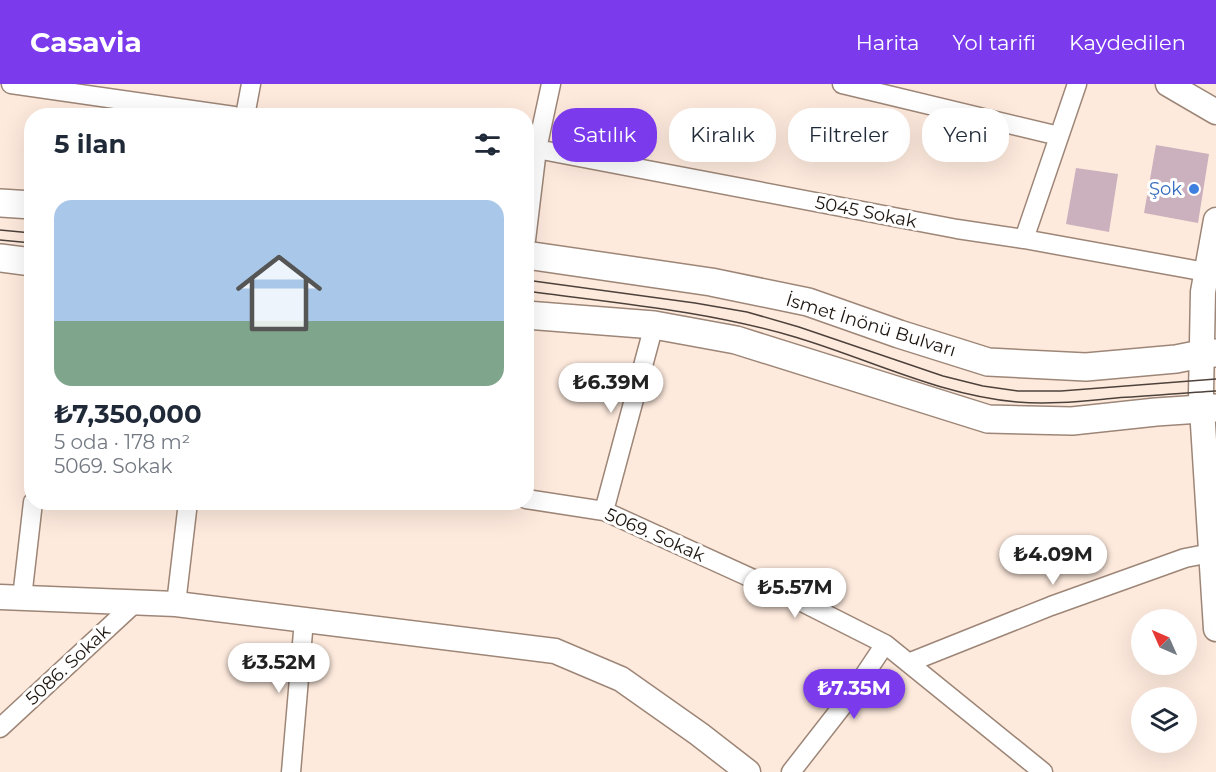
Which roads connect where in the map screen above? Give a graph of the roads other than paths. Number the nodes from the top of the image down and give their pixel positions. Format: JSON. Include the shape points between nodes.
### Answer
{"nodes":[{"id":1,"x":11,"y":84,"type":"edge"},
{"id":2,"x":251,"y":84,"type":"edge"},
{"id":3,"x":551,"y":84,"type":"edge"},
{"id":4,"x":842,"y":84,"type":"edge"},
{"id":5,"x":1077,"y":84,"type":"edge"},
{"id":6,"x":1168,"y":84,"type":"edge"},
{"id":7,"x":178,"y":108,"type":"edge"},
{"id":8,"x":246,"y":108,"type":"edge"},
{"id":9,"x":1216,"y":112,"type":"edge"},
{"id":10,"x":1059,"y":136,"type":"junction"},
{"id":11,"x":534,"y":142,"type":"edge"},
{"id":12,"x":534,"y":149,"type":"edge"},
{"id":13,"x":0,"y":203,"type":"edge"},
{"id":14,"x":24,"y":204,"type":"edge"},
{"id":15,"x":1216,"y":220,"type":"edge"},
{"id":16,"x":1024,"y":239,"type":"junction"},
{"id":17,"x":534,"y":256,"type":"edge"},
{"id":18,"x":0,"y":258,"type":"edge"},
{"id":19,"x":24,"y":261,"type":"edge"},
{"id":20,"x":1206,"y":272,"type":"junction"},
{"id":21,"x":534,"y":316,"type":"edge"},
{"id":22,"x":654,"y":326,"type":"junction"},
{"id":23,"x":1209,"y":354,"type":"edge"},
{"id":24,"x":1209,"y":409,"type":"edge"},
{"id":25,"x":534,"y":500,"type":"edge"},
{"id":26,"x":31,"y":510,"type":"edge"},
{"id":27,"x":187,"y":510,"type":"edge"},
{"id":28,"x":604,"y":511,"type":"junction"},
{"id":29,"x":1211,"y":554,"type":"junction"},
{"id":30,"x":11,"y":598,"type":"edge"},
{"id":31,"x":136,"y":602,"type":"junction"},
{"id":32,"x":176,"y":604,"type":"junction"},
{"id":33,"x":303,"y":620,"type":"junction"},
{"id":34,"x":1216,"y":629,"type":"edge"},
{"id":35,"x":885,"y":644,"type":"junction"},
{"id":36,"x":908,"y":663,"type":"junction"},
{"id":37,"x":0,"y":728,"type":"edge"},
{"id":38,"x":291,"y":772,"type":"edge"},
{"id":39,"x":748,"y":772,"type":"edge"},
{"id":40,"x":791,"y":772,"type":"edge"},
{"id":41,"x":1043,"y":772,"type":"edge"}],
"edges":[{"from":1,"to":7,"type":"street"},
{"from":2,"to":8,"type":"street"},
{"from":3,"to":11,"type":"street"},
{"from":4,"to":10,"type":"street"},
{"from":5,"to":10,"type":"street"},
{"from":6,"to":9,"type":"street"},
{"from":10,"to":16,"type":"street"},
{"from":12,"to":16,"type":"street","name":"5045 Sokak"},
{"from":13,"to":14,"type":"main road"},
{"from":15,"to":20,"type":"street"},
{"from":16,"to":20,"type":"street","name":"5045 Sokak"},
{"from":17,"to":23,"type":"main road","name":"İsmet İnönü Bulvarı","via":[[711,282],[808,302],[988,362],[1086,367]]},
{"from":18,"to":19,"type":"main road"},
{"from":20,"to":23,"type":"street","via":[[1203,292]]},
{"from":21,"to":22,"type":"main road"},
{"from":22,"to":24,"type":"main road","via":[[736,340],[988,419],[1072,422]]},
{"from":22,"to":28,"type":"street"},
{"from":23,"to":24,"type":"street"},
{"from":24,"to":29,"type":"street"},
{"from":25,"to":28,"type":"street","name":"5069. Sokak"},
{"from":26,"to":30,"type":"street"},
{"from":27,"to":32,"type":"street"},
{"from":28,"to":35,"type":"street","name":"5069. Sokak"},
{"from":29,"to":34,"type":"street"},
{"from":29,"to":36,"type":"street","via":[[1185,558],[1051,606]]},
{"from":30,"to":31,"type":"street"},
{"from":31,"to":32,"type":"street"},
{"from":31,"to":37,"type":"street","name":"5086. Sokak"},
{"from":32,"to":33,"type":"street"},
{"from":33,"to":38,"type":"street"},
{"from":33,"to":39,"type":"street","via":[[555,651],[621,679]]},
{"from":35,"to":36,"type":"street","name":"5069. Sokak"},
{"from":35,"to":40,"type":"street"},
{"from":36,"to":41,"type":"street","name":"5069. Sokak"}]}
